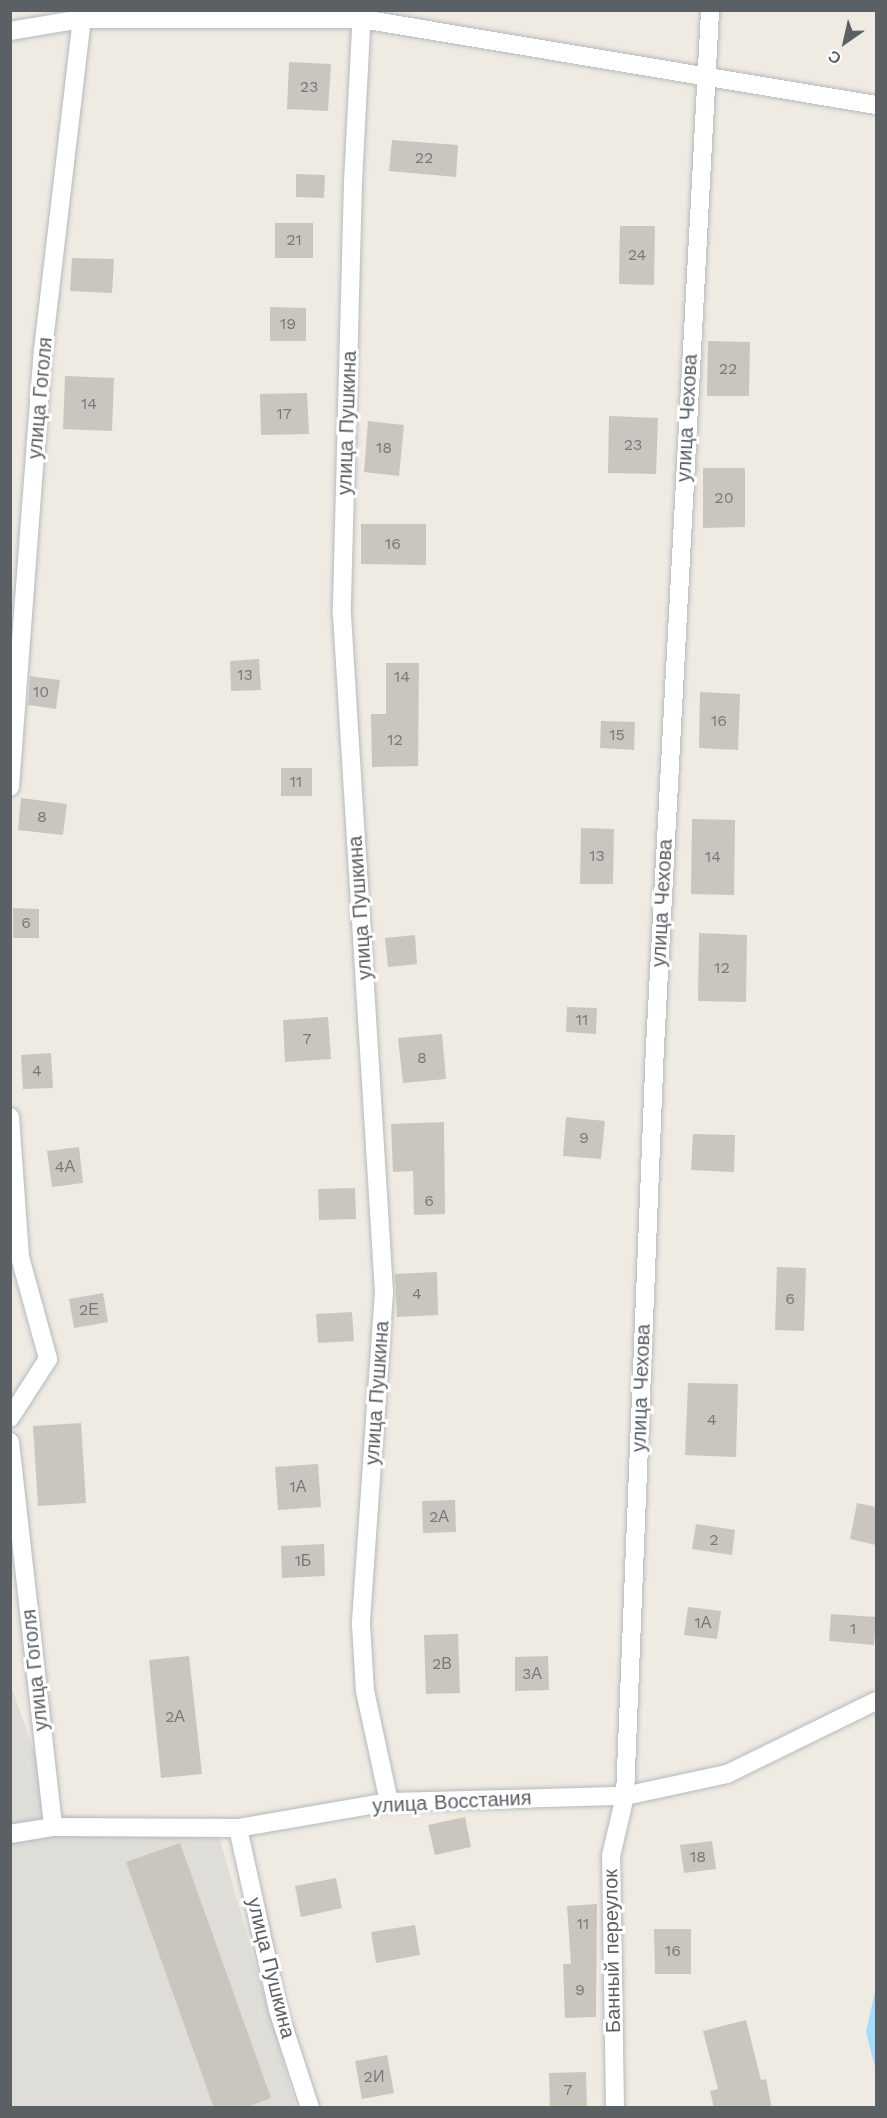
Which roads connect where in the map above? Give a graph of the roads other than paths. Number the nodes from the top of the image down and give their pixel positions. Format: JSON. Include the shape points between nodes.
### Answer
{"nodes":[{"id":1,"x":710,"y":10,"type":"edge"},
{"id":2,"x":83,"y":15,"type":"edge"},
{"id":3,"x":362,"y":15,"type":"edge"},
{"id":4,"x":10,"y":31,"type":"edge"},
{"id":5,"x":706,"y":74,"type":"junction"},
{"id":6,"x":876,"y":105,"type":"edge"},
{"id":7,"x":10,"y":787,"type":"edge"},
{"id":8,"x":10,"y":1118,"type":"edge"},
{"id":9,"x":10,"y":1418,"type":"edge"},
{"id":10,"x":10,"y":1442,"type":"edge"},
{"id":11,"x":876,"y":1701,"type":"edge"},
{"id":12,"x":625,"y":1796,"type":"junction"},
{"id":13,"x":389,"y":1802,"type":"junction"},
{"id":14,"x":53,"y":1827,"type":"junction"},
{"id":15,"x":238,"y":1828,"type":"junction"},
{"id":16,"x":10,"y":1834,"type":"edge"},
{"id":17,"x":310,"y":2108,"type":"edge"},
{"id":18,"x":615,"y":2108,"type":"edge"}],
"edges":[{"from":1,"to":5,"type":"street","name":"улица Чехова"},
{"from":2,"to":3,"type":"street"},
{"from":2,"to":4,"type":"street"},
{"from":2,"to":7,"type":"street","name":"улица Гоголя","via":[[43,350]]},
{"from":3,"to":5,"type":"street"},
{"from":3,"to":13,"type":"street","name":"улица Пушкина","via":[[353,182],[342,615],[384,1292],[361,1624],[365,1691]]},
{"from":5,"to":6,"type":"street"},
{"from":5,"to":12,"type":"street","name":"улица Чехова","via":[[654,1047]]},
{"from":8,"to":9,"type":"street","via":[[20,1257],[48,1359]]},
{"from":10,"to":14,"type":"street","name":"улица Гоголя"},
{"from":11,"to":12,"type":"street","name":"улица Восстания","via":[[727,1774]]},
{"from":12,"to":13,"type":"street","name":"улица Восстания"},
{"from":12,"to":18,"type":"street","name":"Банный переулок","via":[[611,1856]]},
{"from":13,"to":15,"type":"street","name":"улица Восстания"},
{"from":14,"to":15,"type":"street","name":"улица Восстания"},
{"from":14,"to":16,"type":"street","name":"улица Восстания"},
{"from":15,"to":17,"type":"street","name":"улица Пушкина","via":[[278,2010]]}]}
